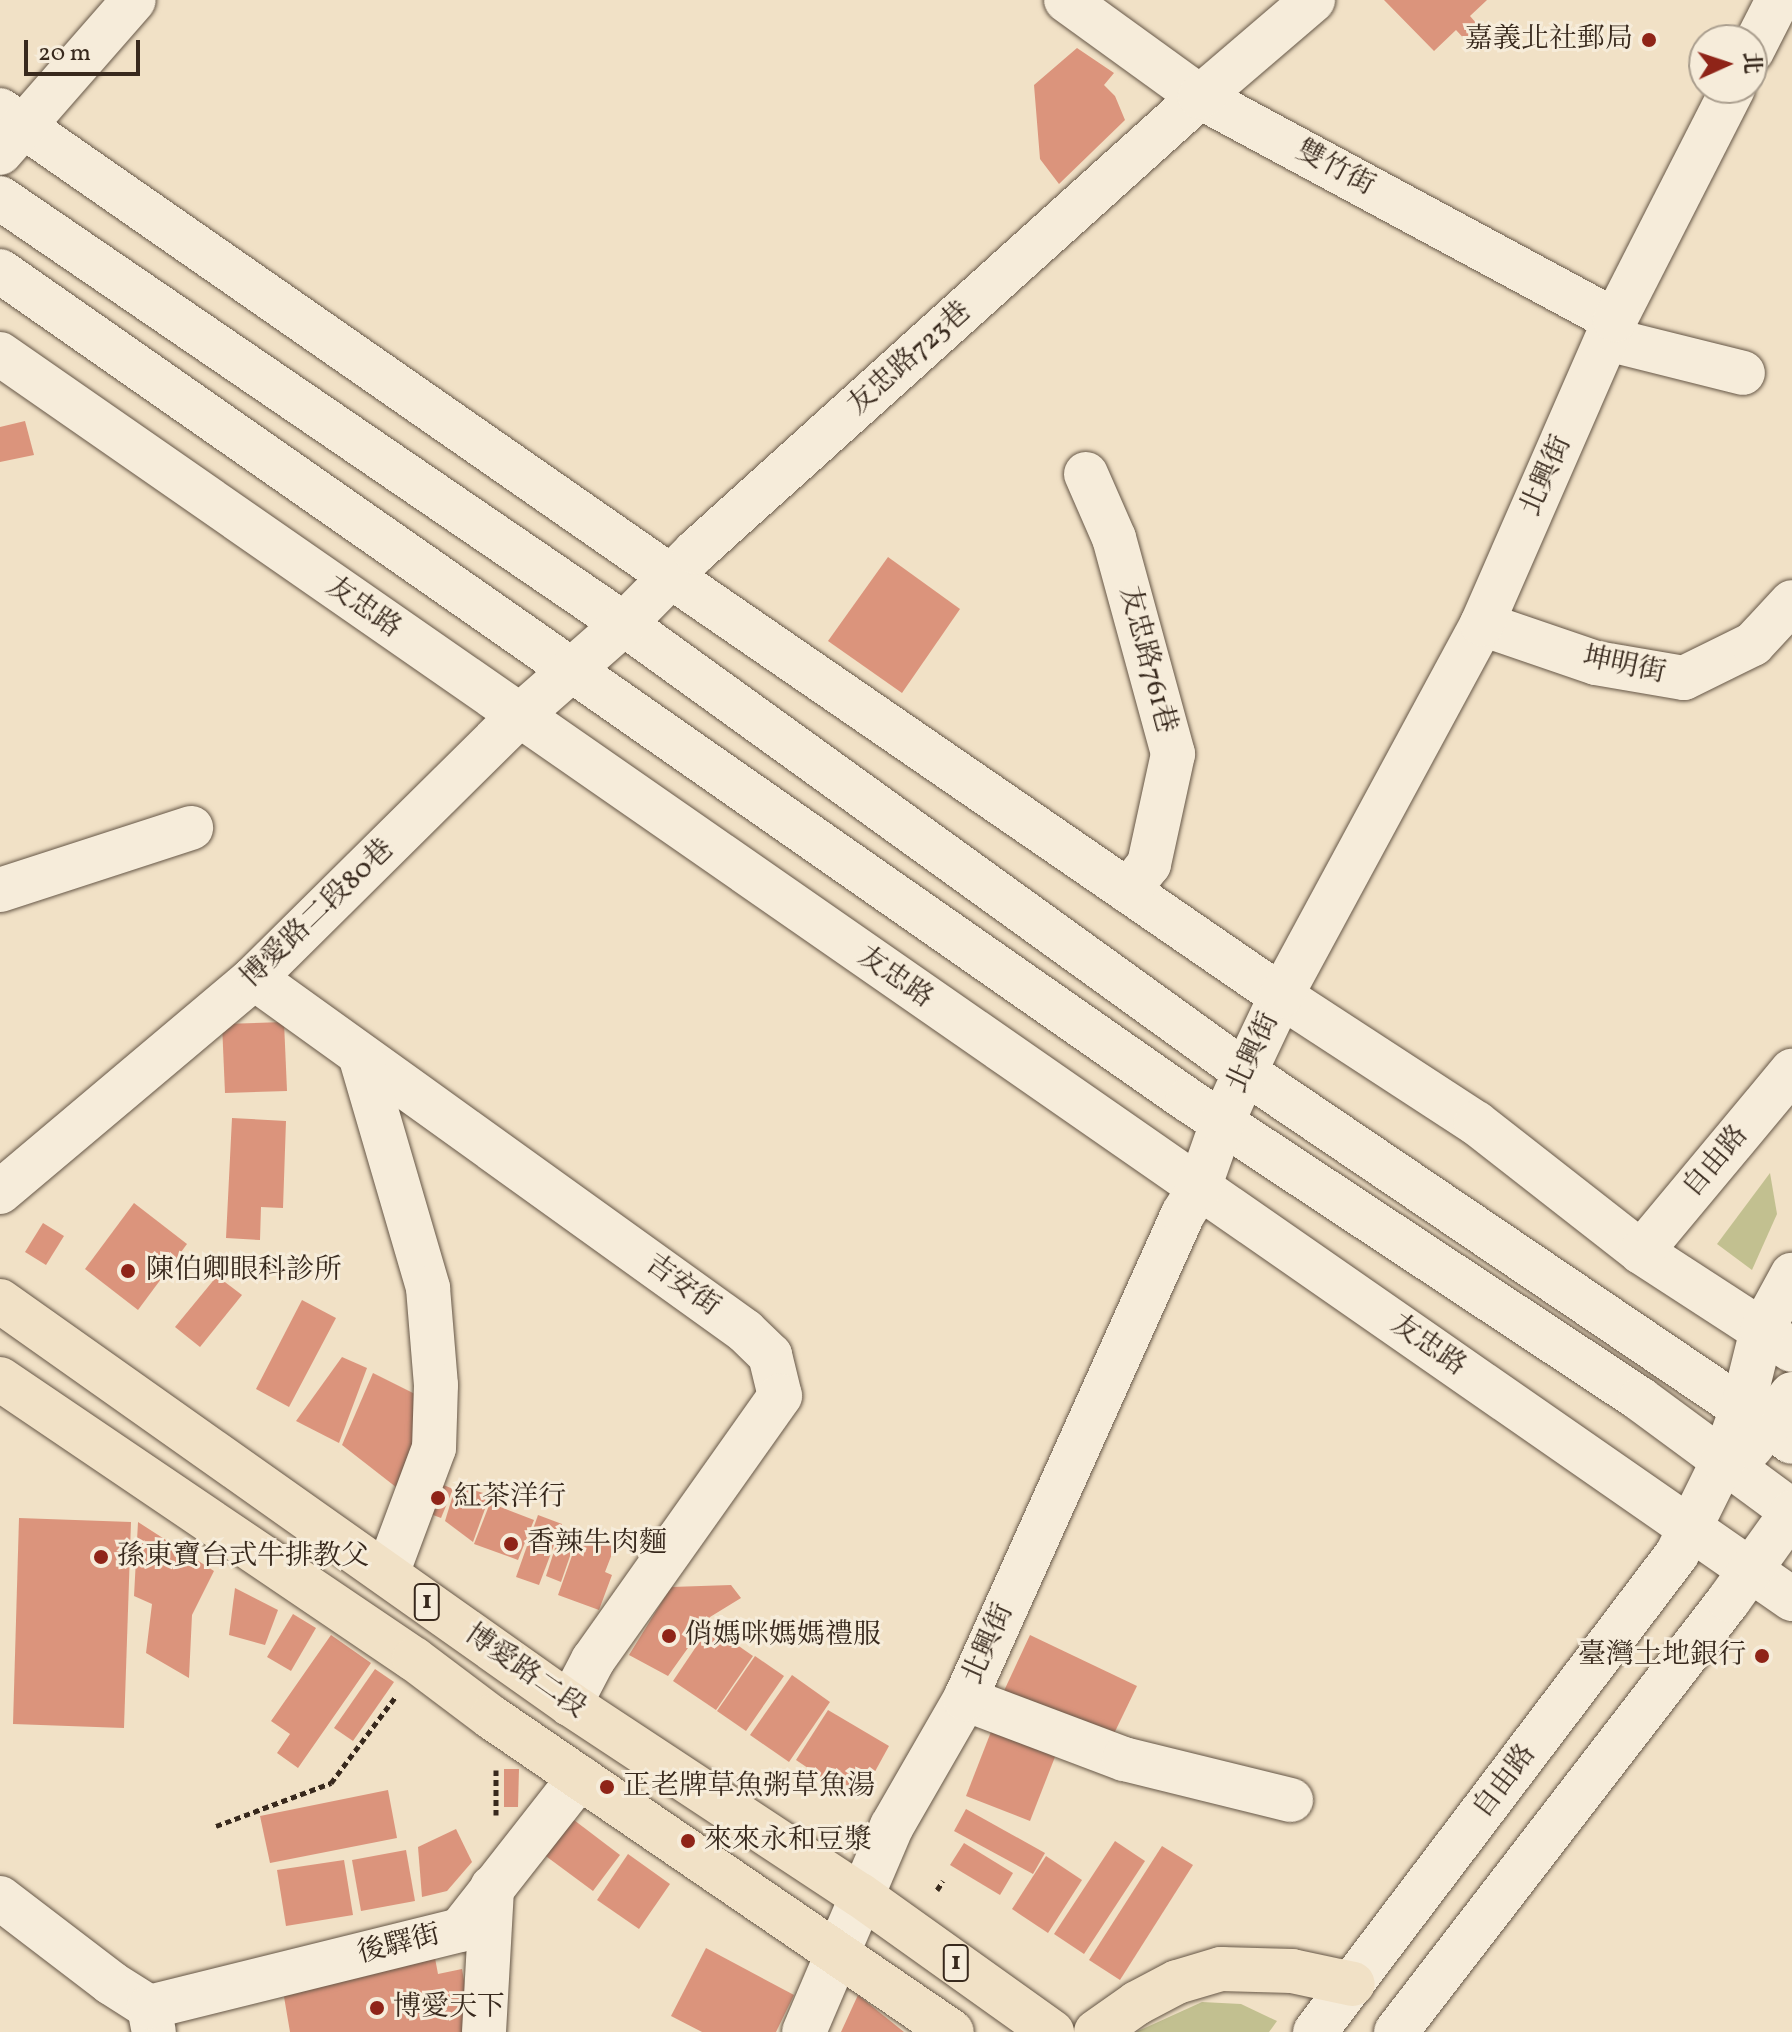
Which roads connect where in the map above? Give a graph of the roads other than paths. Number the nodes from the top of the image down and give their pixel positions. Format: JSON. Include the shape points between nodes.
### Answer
{"nodes":[{"id":1,"x":134,"y":0,"type":"edge"},
{"id":2,"x":1066,"y":0,"type":"edge"},
{"id":3,"x":1313,"y":0,"type":"edge"},
{"id":4,"x":1778,"y":0,"type":"edge"},
{"id":5,"x":1766,"y":24,"type":"edge"},
{"id":6,"x":1200,"y":97,"type":"junction"},
{"id":7,"x":1725,"y":104,"type":"edge"},
{"id":8,"x":7,"y":129,"type":"edge"},
{"id":9,"x":0,"y":198,"type":"edge"},
{"id":10,"x":0,"y":271,"type":"edge"},
{"id":11,"x":1611,"y":330,"type":"junction"},
{"id":12,"x":0,"y":354,"type":"edge"},
{"id":13,"x":1743,"y":373,"type":"dead end"},
{"id":14,"x":1086,"y":474,"type":"dead end"},
{"id":15,"x":673,"y":578,"type":"junction"},
{"id":16,"x":1792,"y":602,"type":"edge"},
{"id":17,"x":624,"y":624,"type":"junction"},
{"id":18,"x":1482,"y":624,"type":"junction"},
{"id":19,"x":571,"y":669,"type":"junction"},
{"id":20,"x":518,"y":717,"type":"junction"},
{"id":21,"x":191,"y":828,"type":"dead end"},
{"id":22,"x":0,"y":890,"type":"edge"},
{"id":23,"x":1128,"y":891,"type":"junction"},
{"id":24,"x":254,"y":978,"type":"junction"},
{"id":25,"x":1281,"y":996,"type":"junction"},
{"id":26,"x":360,"y":1055,"type":"junction"},
{"id":27,"x":1792,"y":1071,"type":"edge"},
{"id":28,"x":1245,"y":1072,"type":"junction"},
{"id":29,"x":1222,"y":1123,"type":"junction"},
{"id":30,"x":1199,"y":1188,"type":"junction"},
{"id":31,"x":0,"y":1192,"type":"edge"},
{"id":32,"x":1641,"y":1252,"type":"junction"},
{"id":33,"x":1792,"y":1275,"type":"edge"},
{"id":34,"x":0,"y":1301,"type":"edge"},
{"id":35,"x":1777,"y":1340,"type":"edge"},
{"id":36,"x":0,"y":1379,"type":"edge"},
{"id":37,"x":1774,"y":1416,"type":"edge"},
{"id":38,"x":1729,"y":1465,"type":"junction"},
{"id":39,"x":1792,"y":1512,"type":"edge"},
{"id":40,"x":1690,"y":1529,"type":"junction"},
{"id":41,"x":1792,"y":1532,"type":"edge"},
{"id":42,"x":1751,"y":1570,"type":"junction"},
{"id":43,"x":387,"y":1574,"type":"junction"},
{"id":44,"x":1792,"y":1599,"type":"edge"},
{"id":45,"x":965,"y":1699,"type":"junction"},
{"id":46,"x":570,"y":1704,"type":"junction"},
{"id":47,"x":580,"y":1777,"type":"junction"},
{"id":48,"x":1291,"y":1800,"type":"dead end"},
{"id":49,"x":492,"y":1887,"type":"junction"},
{"id":50,"x":860,"y":1895,"type":"junction"},
{"id":51,"x":0,"y":1898,"type":"edge"},
{"id":52,"x":18,"y":1922,"type":"edge"},
{"id":53,"x":836,"y":1955,"type":"junction"},
{"id":54,"x":1353,"y":1984,"type":"junction"},
{"id":55,"x":152,"y":2019,"type":"edge"},
{"id":56,"x":1403,"y":2029,"type":"edge"},
{"id":57,"x":484,"y":2032,"type":"edge"},
{"id":58,"x":804,"y":2032,"type":"edge"},
{"id":59,"x":952,"y":2032,"type":"edge"},
{"id":60,"x":1052,"y":2032,"type":"edge"},
{"id":61,"x":1096,"y":2032,"type":"edge"},
{"id":62,"x":1315,"y":2032,"type":"edge"}],
"edges":[{"from":1,"to":8,"type":"street"},
{"from":2,"to":6,"type":"street","name":"雙竹街"},
{"from":3,"to":6,"type":"street","name":"友忠路723巷"},
{"from":4,"to":5,"type":"street"},
{"from":6,"to":11,"type":"street","name":"雙竹街"},
{"from":6,"to":15,"type":"street","name":"友忠路723巷","via":[[695,552]]},
{"from":7,"to":11,"type":"street","name":"北興街"},
{"from":8,"to":15,"type":"street"},
{"from":9,"to":17,"type":"street"},
{"from":10,"to":19,"type":"street"},
{"from":11,"to":13,"type":"street","name":"雙竹街"},
{"from":11,"to":18,"type":"street","name":"北興街"},
{"from":12,"to":20,"type":"street","name":"友忠路"},
{"from":14,"to":23,"type":"street","name":"友忠路761巷","via":[[1114,538],[1173,754],[1149,864]]},
{"from":15,"to":17,"type":"street","name":"友忠路723巷"},
{"from":15,"to":23,"type":"street"},
{"from":16,"to":18,"type":"street","name":"坤明街","via":[[1753,644],[1684,678],[1596,663]]},
{"from":17,"to":19,"type":"street","name":"博愛路二段80巷"},
{"from":17,"to":28,"type":"street"},
{"from":18,"to":25,"type":"street","name":"北興街"},
{"from":19,"to":20,"type":"street","name":"博愛路二段80巷"},
{"from":19,"to":29,"type":"street"},
{"from":20,"to":24,"type":"street","name":"博愛路二段80巷"},
{"from":20,"to":30,"type":"street","name":"友忠路"},
{"from":21,"to":22,"type":"street"},
{"from":23,"to":25,"type":"street"},
{"from":24,"to":26,"type":"street","name":"吉安街"},
{"from":24,"to":31,"type":"street","name":"博愛路二段80巷"},
{"from":25,"to":28,"type":"street","name":"北興街"},
{"from":25,"to":32,"type":"street","via":[[1476,1123]]},
{"from":26,"to":43,"type":"street","via":[[428,1288],[436,1385],[434,1448]]},
{"from":26,"to":46,"type":"street","name":"吉安街","via":[[745,1331],[770,1355],[780,1396],[593,1660]]},
{"from":27,"to":32,"type":"street","name":"自由路"},
{"from":28,"to":29,"type":"street","name":"北興街"},
{"from":28,"to":37,"type":"street"},
{"from":29,"to":30,"type":"street","name":"北興街"},
{"from":29,"to":38,"type":"street","via":[[1640,1399]]},
{"from":30,"to":40,"type":"street","name":"友忠路"},
{"from":30,"to":45,"type":"street","name":"北興街"},
{"from":32,"to":35,"type":"street"},
{"from":33,"to":35,"type":"street","name":"自由路"},
{"from":34,"to":43,"type":"main road","name":"博愛路二段","number":"1"},
{"from":35,"to":37,"type":"street","name":"自由路"},
{"from":36,"to":47,"type":"main road","name":"博愛路二段","number":"1"},
{"from":37,"to":38,"type":"street","name":"自由路"},
{"from":38,"to":39,"type":"street"},
{"from":38,"to":40,"type":"street","name":"自由路"},
{"from":39,"to":42,"type":"street"},
{"from":40,"to":42,"type":"street","name":"友忠路"},
{"from":40,"to":54,"type":"street","name":"自由路","via":[[1677,1554]]},
{"from":41,"to":42,"type":"street"},
{"from":42,"to":44,"type":"street","name":"友忠路"},
{"from":42,"to":56,"type":"street"},
{"from":43,"to":46,"type":"main road","name":"博愛路二段","number":"1"},
{"from":45,"to":48,"type":"street","via":[[1124,1759]]},
{"from":45,"to":50,"type":"street","name":"北興街","via":[[892,1826]]},
{"from":46,"to":50,"type":"main road","name":"博愛路二段","number":"1"},
{"from":47,"to":49,"type":"street","name":"後驛街"},
{"from":47,"to":53,"type":"main road","name":"博愛路二段","number":"1"},
{"from":49,"to":55,"type":"street","name":"後驛街","via":[[460,1930]]},
{"from":49,"to":57,"type":"street"},
{"from":50,"to":53,"type":"street","name":"北興街"},
{"from":50,"to":60,"type":"main road","number":"1"},
{"from":51,"to":52,"type":"street","name":"後驛街"},
{"from":52,"to":55,"type":"street","name":"後驛街","via":[[111,1983]]},
{"from":53,"to":58,"type":"street","name":"北興街"},
{"from":53,"to":59,"type":"main road","number":"1"},
{"from":54,"to":61,"type":"main road","via":[[1292,1971],[1221,1969],[1177,1982]]},
{"from":54,"to":62,"type":"street","name":"自由路"}]}
